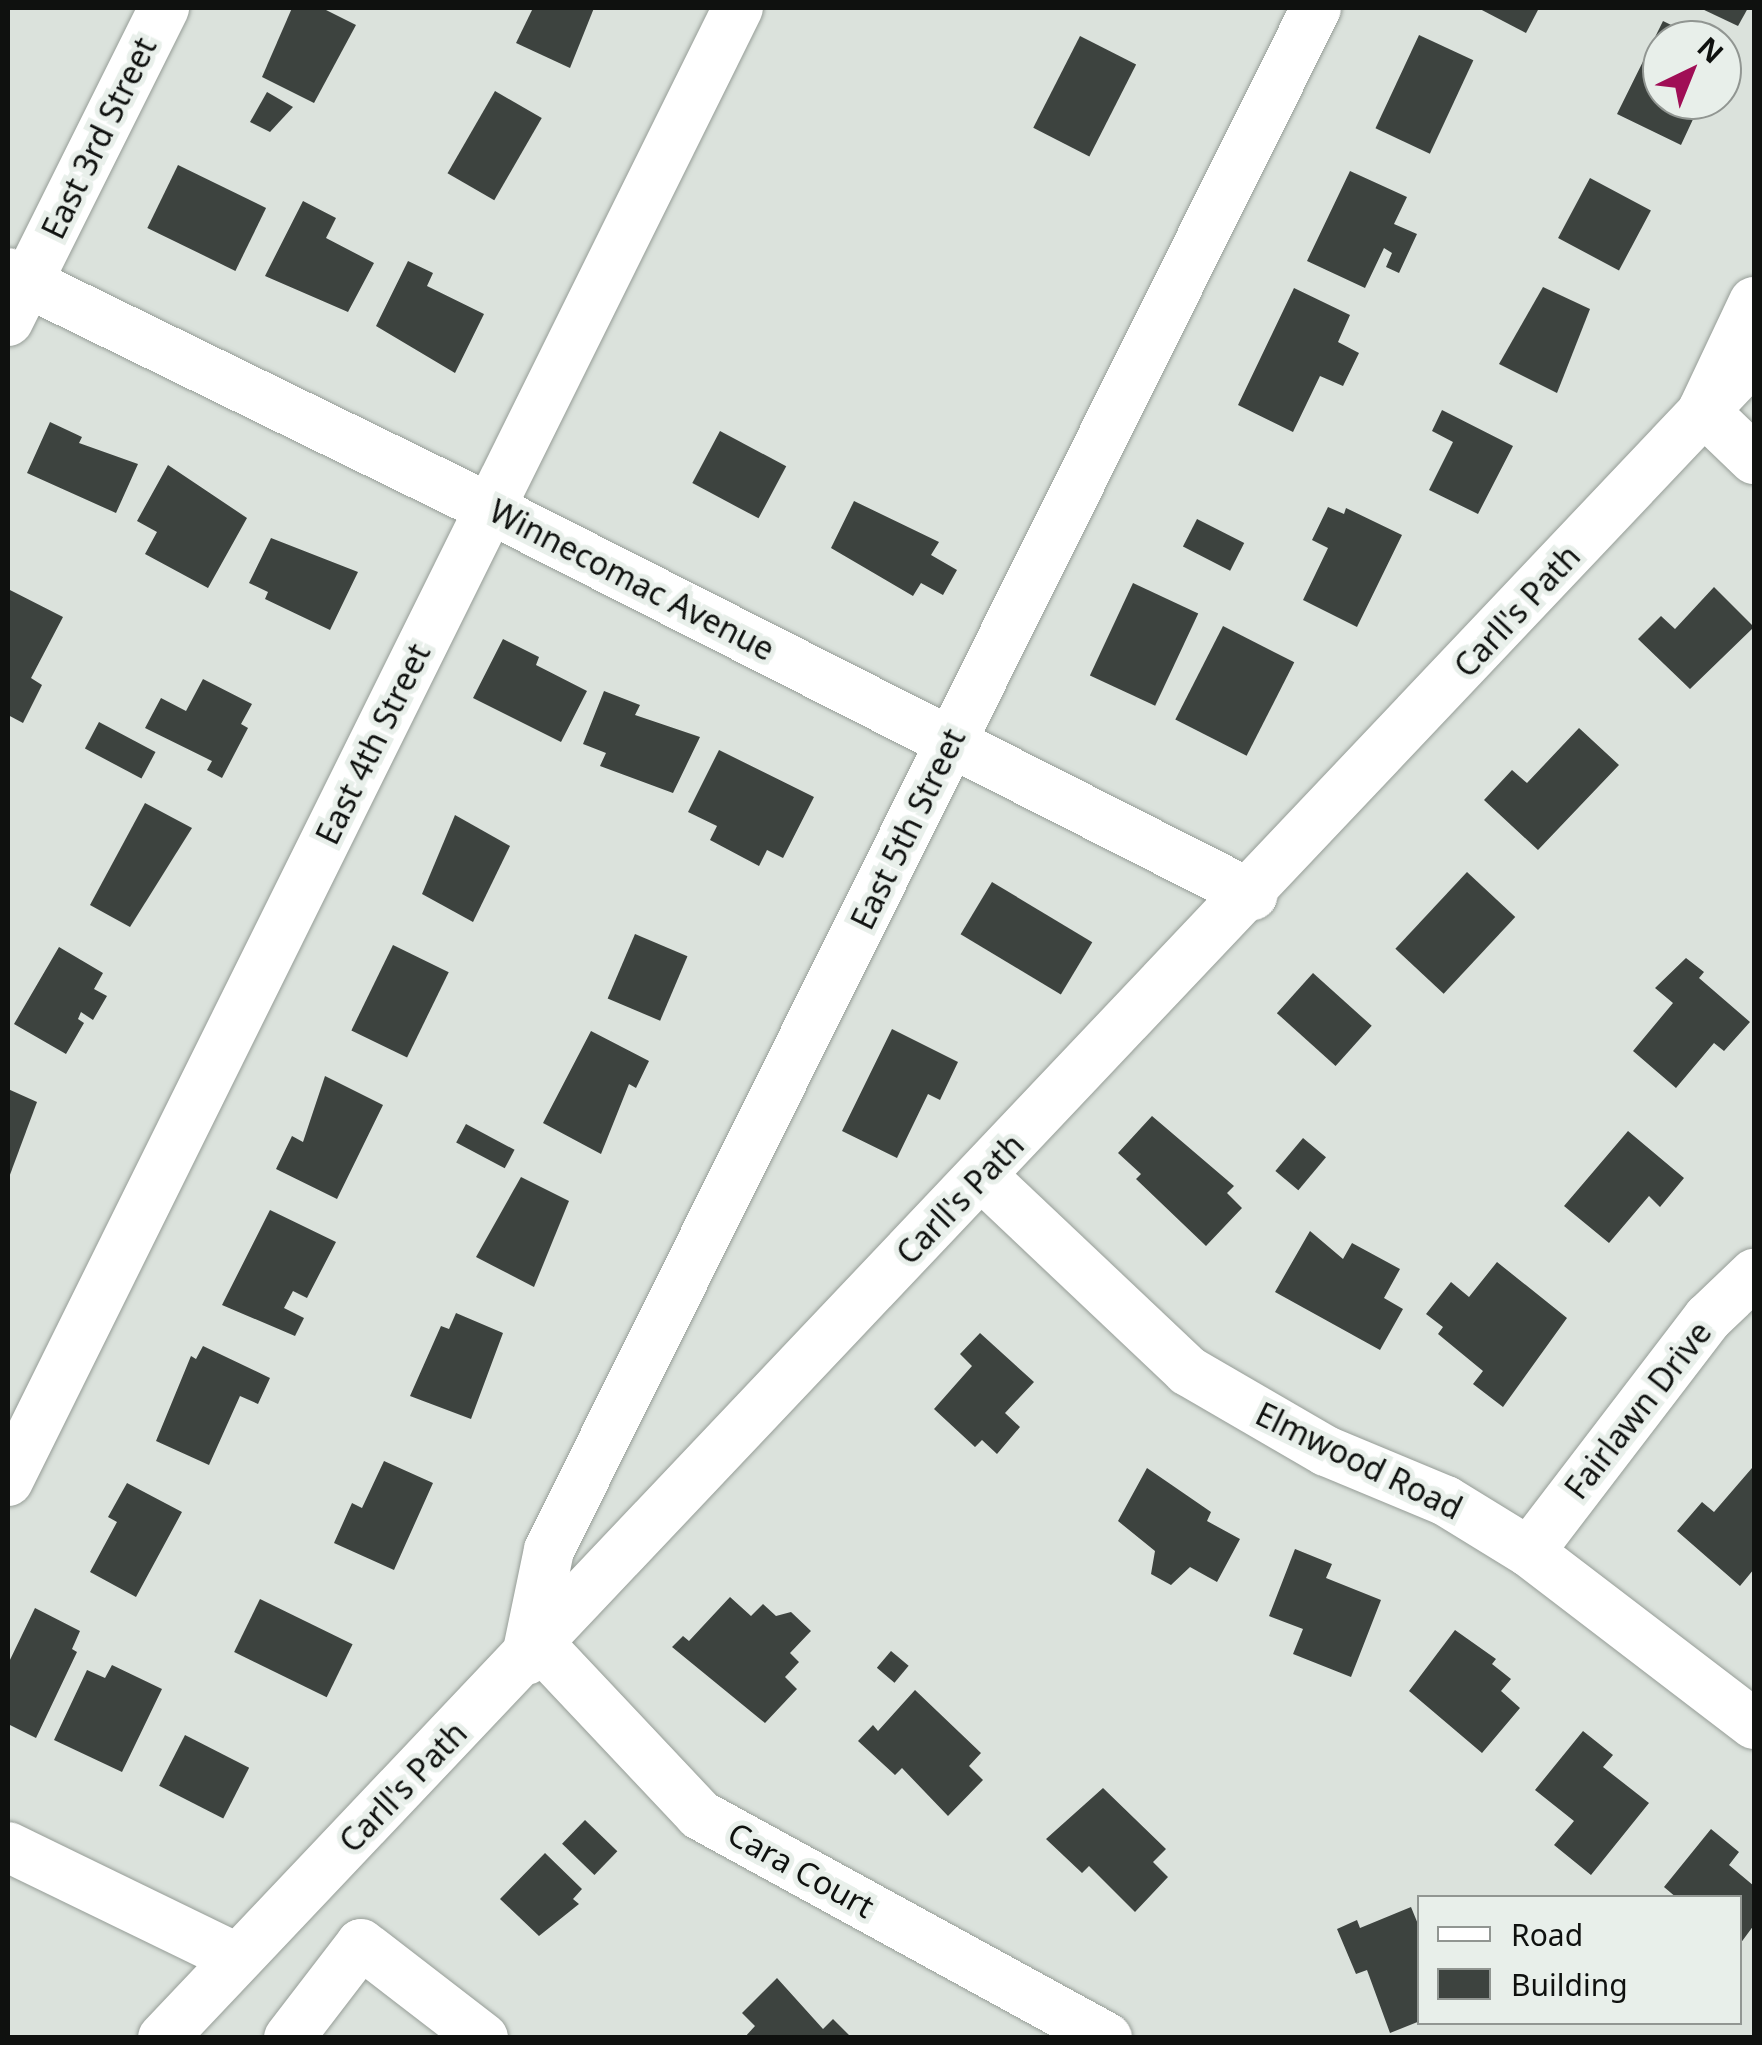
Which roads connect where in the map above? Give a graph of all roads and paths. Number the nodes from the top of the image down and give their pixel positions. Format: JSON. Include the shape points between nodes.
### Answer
{"nodes":[{"id":1,"x":164,"y":8,"type":"edge"},
{"id":2,"x":738,"y":8,"type":"edge"},
{"id":3,"x":1316,"y":8,"type":"edge"},
{"id":4,"x":14,"y":292,"type":"edge"},
{"id":5,"x":1754,"y":302,"type":"edge"},
{"id":6,"x":1754,"y":358,"type":"edge"},
{"id":7,"x":1703,"y":410,"type":"junction"},
{"id":8,"x":1754,"y":458,"type":"edge"},
{"id":9,"x":489,"y":508,"type":"junction"},
{"id":10,"x":951,"y":742,"type":"junction"},
{"id":11,"x":1252,"y":896,"type":"junction"},
{"id":12,"x":982,"y":1176,"type":"junction"},
{"id":13,"x":1754,"y":1274,"type":"edge"},
{"id":14,"x":8,"y":1482,"type":"edge"},
{"id":15,"x":1529,"y":1552,"type":"junction"},
{"id":16,"x":533,"y":1653,"type":"junction"},
{"id":17,"x":1754,"y":1724,"type":"edge"},
{"id":18,"x":8,"y":1847,"type":"edge"},
{"id":19,"x":238,"y":1958,"type":"junction"},
{"id":20,"x":163,"y":2038,"type":"edge"},
{"id":21,"x":289,"y":2038,"type":"edge"},
{"id":22,"x":483,"y":2038,"type":"edge"},
{"id":23,"x":1107,"y":2038,"type":"edge"}],
"edges":[{"from":1,"to":4,"type":"street","name":"East 3rd Street"},
{"from":2,"to":9,"type":"street","name":"East 4th Street"},
{"from":3,"to":10,"type":"street","name":"East 5th Street"},
{"from":4,"to":9,"type":"street","name":"Winnecomac Avenue"},
{"from":5,"to":7,"type":"street"},
{"from":6,"to":7,"type":"street","name":"Carll's Path"},
{"from":7,"to":8,"type":"street"},
{"from":7,"to":11,"type":"street","name":"Carll's Path"},
{"from":9,"to":10,"type":"street","name":"Winnecomac Avenue"},
{"from":9,"to":14,"type":"street","name":"East 4th Street"},
{"from":10,"to":11,"type":"street","name":"Winnecomac Avenue"},
{"from":10,"to":16,"type":"street","name":"East 5th Street","via":[[549,1550]]},
{"from":11,"to":12,"type":"street","name":"Carll's Path"},
{"from":12,"to":15,"type":"street","name":"Elmwood Road","via":[[1188,1372],[1326,1451],[1446,1500]]},
{"from":12,"to":16,"type":"street","name":"Carll's Path"},
{"from":13,"to":15,"type":"street","name":"Fairlawn Drive","via":[[1708,1318]]},
{"from":15,"to":17,"type":"street","name":"Elmwood Road"},
{"from":16,"to":19,"type":"street","name":"Carll's Path"},
{"from":16,"to":23,"type":"street","name":"Cara Court","via":[[700,1815]]},
{"from":18,"to":19,"type":"street"},
{"from":19,"to":20,"type":"street","name":"Carll's Path"},
{"from":21,"to":22,"type":"street","via":[[361,1944]]}]}
